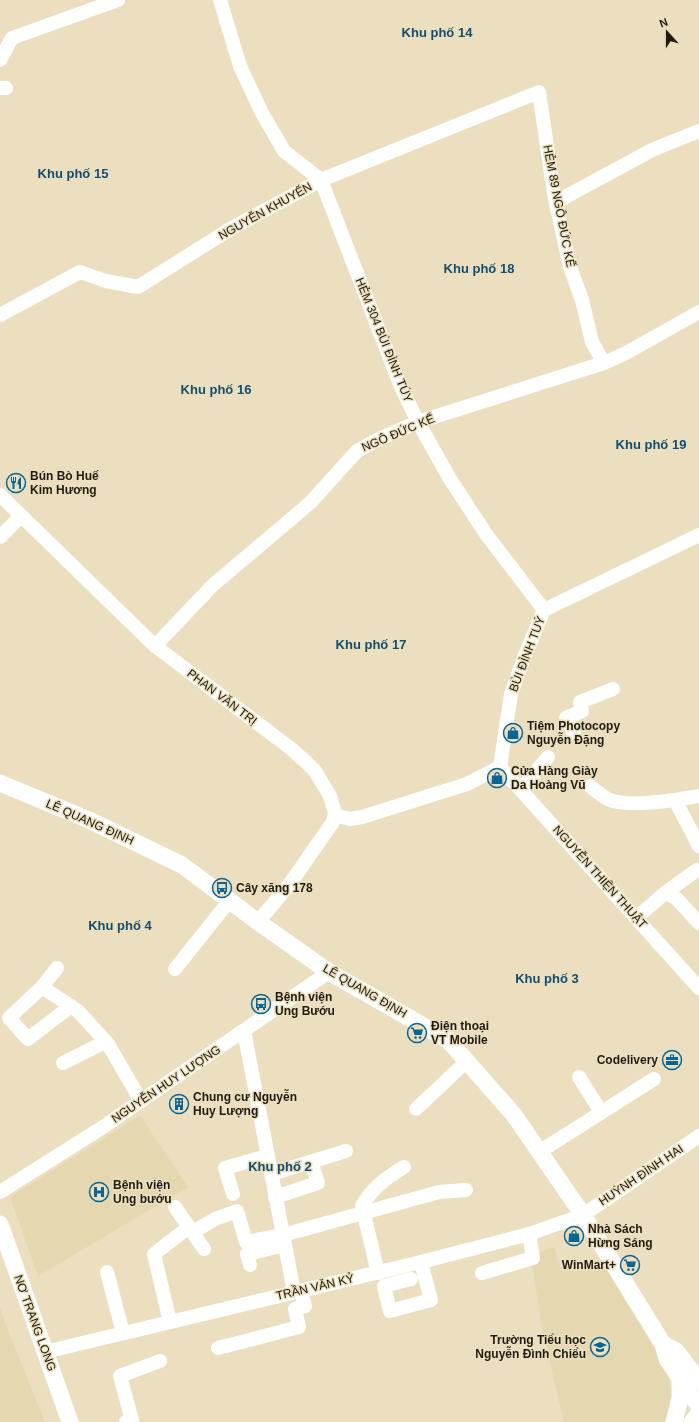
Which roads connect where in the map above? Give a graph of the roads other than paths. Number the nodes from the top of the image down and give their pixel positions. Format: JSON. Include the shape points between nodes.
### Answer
{"nodes":[{"id":1,"x":118,"y":0,"type":"edge"},
{"id":2,"x":220,"y":0,"type":"edge"},
{"id":3,"x":0,"y":60,"type":"edge"},
{"id":4,"x":539,"y":92,"type":"joint"},
{"id":5,"x":699,"y":131,"type":"edge"},
{"id":6,"x":321,"y":180,"type":"junction"},
{"id":7,"x":556,"y":202,"type":"junction"},
{"id":8,"x":699,"y":312,"type":"edge"},
{"id":9,"x":0,"y":315,"type":"edge"},
{"id":10,"x":604,"y":363,"type":"junction"},
{"id":11,"x":418,"y":422,"type":"junction"},
{"id":12,"x":0,"y":495,"type":"edge"},
{"id":13,"x":21,"y":516,"type":"junction"},
{"id":14,"x":699,"y":535,"type":"edge"},
{"id":15,"x":0,"y":537,"type":"edge"},
{"id":16,"x":544,"y":610,"type":"junction"},
{"id":17,"x":155,"y":646,"type":"junction"},
{"id":18,"x":612,"y":689,"type":"dead end"},
{"id":19,"x":574,"y":732,"type":"dead end"},
{"id":20,"x":548,"y":757,"type":"dead end"},
{"id":21,"x":500,"y":767,"type":"junction"},
{"id":22,"x":0,"y":783,"type":"edge"},
{"id":23,"x":590,"y":786,"type":"dead end"},
{"id":24,"x":521,"y":789,"type":"junction"},
{"id":25,"x":699,"y":796,"type":"edge"},
{"id":26,"x":674,"y":800,"type":"junction"},
{"id":27,"x":335,"y":815,"type":"junction"},
{"id":28,"x":699,"y":846,"type":"edge"},
{"id":29,"x":697,"y":870,"type":"dead end"},
{"id":30,"x":665,"y":893,"type":"junction"},
{"id":31,"x":230,"y":900,"type":"junction"},
{"id":32,"x":636,"y":918,"type":"junction"},
{"id":33,"x":258,"y":922,"type":"junction"},
{"id":34,"x":699,"y":923,"type":"edge"},
{"id":35,"x":57,"y":968,"type":"dead end"},
{"id":36,"x":175,"y":969,"type":"dead end"},
{"id":37,"x":329,"y":972,"type":"junction"},
{"id":38,"x":42,"y":987,"type":"junction"},
{"id":39,"x":699,"y":988,"type":"edge"},
{"id":40,"x":71,"y":1006,"type":"junction"},
{"id":41,"x":244,"y":1031,"type":"junction"},
{"id":42,"x":105,"y":1042,"type":"junction"},
{"id":43,"x":467,"y":1061,"type":"junction"},
{"id":44,"x":62,"y":1062,"type":"dead end"},
{"id":45,"x":579,"y":1077,"type":"dead end"},
{"id":46,"x":654,"y":1079,"type":"dead end"},
{"id":47,"x":141,"y":1101,"type":"junction"},
{"id":48,"x":416,"y":1109,"type":"dead end"},
{"id":49,"x":602,"y":1112,"type":"junction"},
{"id":50,"x":699,"y":1136,"type":"edge"},
{"id":51,"x":346,"y":1151,"type":"dead end"},
{"id":52,"x":539,"y":1152,"type":"junction"},
{"id":53,"x":267,"y":1156,"type":"junction"},
{"id":54,"x":311,"y":1162,"type":"junction"},
{"id":55,"x":404,"y":1167,"type":"dead end"},
{"id":56,"x":271,"y":1174,"type":"junction"},
{"id":57,"x":466,"y":1190,"type":"dead end"},
{"id":58,"x":0,"y":1192,"type":"edge"},
{"id":59,"x":233,"y":1194,"type":"dead end"},
{"id":60,"x":276,"y":1197,"type":"junction"},
{"id":61,"x":175,"y":1207,"type":"dead end"},
{"id":62,"x":362,"y":1213,"type":"junction"},
{"id":63,"x":582,"y":1215,"type":"junction"},
{"id":64,"x":0,"y":1224,"type":"edge"},
{"id":65,"x":191,"y":1230,"type":"junction"},
{"id":66,"x":529,"y":1234,"type":"junction"},
{"id":67,"x":284,"y":1240,"type":"junction"},
{"id":68,"x":204,"y":1250,"type":"dead end"},
{"id":69,"x":421,"y":1262,"type":"junction"},
{"id":70,"x":250,"y":1265,"type":"dead end"},
{"id":71,"x":107,"y":1272,"type":"dead end"},
{"id":72,"x":378,"y":1273,"type":"junction"},
{"id":73,"x":482,"y":1273,"type":"dead end"},
{"id":74,"x":411,"y":1279,"type":"dead end"},
{"id":75,"x":297,"y":1291,"type":"junction"},
{"id":76,"x":170,"y":1322,"type":"junction"},
{"id":77,"x":123,"y":1333,"type":"junction"},
{"id":78,"x":663,"y":1344,"type":"junction"},
{"id":79,"x":218,"y":1348,"type":"dead end"},
{"id":80,"x":45,"y":1352,"type":"junction"},
{"id":81,"x":160,"y":1361,"type":"dead end"},
{"id":82,"x":680,"y":1380,"type":"junction"},
{"id":83,"x":699,"y":1381,"type":"edge"},
{"id":84,"x":699,"y":1406,"type":"edge"},
{"id":85,"x":699,"y":1414,"type":"edge"},
{"id":86,"x":70,"y":1422,"type":"edge"},
{"id":87,"x":126,"y":1422,"type":"edge"},
{"id":88,"x":674,"y":1422,"type":"edge"},
{"id":89,"x":692,"y":1422,"type":"edge"}],
"edges":[{"from":1,"to":3,"type":"street","via":[[12,38]]},
{"from":2,"to":6,"type":"street","via":[[240,66],[262,113],[284,151]]},
{"from":4,"to":6,"type":"street","name":"NGUYỄN KHUYẾN"},
{"from":4,"to":7,"type":"street","name":"HẺM 89 NGÔ ĐỨC KẾ"},
{"from":5,"to":7,"type":"street","via":[[652,150]]},
{"from":6,"to":9,"type":"street","name":"NGUYỄN KHUYẾN","via":[[232,228],[138,287],[106,282],[80,272]]},
{"from":6,"to":11,"type":"street","name":"HẺM 304 BÙI ĐÌNH TÚY","via":[[400,387]]},
{"from":7,"to":10,"type":"street","name":"HẺM 89 NGÔ ĐỨC KẾ","via":[[570,267],[582,300],[592,342]]},
{"from":8,"to":10,"type":"street","name":"NGÔ ĐỨC KẾ"},
{"from":10,"to":11,"type":"street","name":"NGÔ ĐỨC KẾ"},
{"from":11,"to":16,"type":"street","name":"HẺM 304 BÙI ĐÌNH TÚY","via":[[486,534]]},
{"from":11,"to":17,"type":"street","name":"NGÔ ĐỨC KẾ","via":[[357,451],[310,503],[213,585]]},
{"from":12,"to":13,"type":"street","name":"PHAN VĂN TRỊ"},
{"from":13,"to":15,"type":"street"},
{"from":13,"to":17,"type":"street","name":"PHAN VĂN TRỊ"},
{"from":14,"to":16,"type":"street","name":"BÙI ĐÌNH TUÝ"},
{"from":16,"to":21,"type":"street","name":"BÙI ĐÌNH TUÝ","via":[[511,694]]},
{"from":17,"to":27,"type":"street","name":"PHAN VĂN TRỊ","via":[[305,761],[315,771],[330,796]]},
{"from":18,"to":19,"type":"street","via":[[580,702],[582,710],[566,718]]},
{"from":20,"to":24,"type":"street"},
{"from":21,"to":24,"type":"street","name":"NGUYỄN THIỆN THUẬT"},
{"from":21,"to":27,"type":"street","via":[[467,784],[362,817],[350,819]]},
{"from":22,"to":31,"type":"main road","name":"LÊ QUANG ĐỊNH","via":[[89,820],[182,865]]},
{"from":23,"to":26,"type":"street","via":[[611,800],[626,803]]},
{"from":24,"to":32,"type":"street","name":"NGUYỄN THIỆN THUẬT"},
{"from":25,"to":26,"type":"street"},
{"from":26,"to":28,"type":"street"},
{"from":27,"to":33,"type":"street","via":[[310,856]]},
{"from":29,"to":30,"type":"street"},
{"from":30,"to":32,"type":"street"},
{"from":30,"to":34,"type":"street","via":[[676,898]]},
{"from":31,"to":33,"type":"main road","name":"LÊ QUANG ĐỊNH"},
{"from":31,"to":36,"type":"street"},
{"from":32,"to":39,"type":"street","name":"NGUYỄN THIỆN THUẬT"},
{"from":33,"to":37,"type":"main road","name":"LÊ QUANG ĐỊNH"},
{"from":35,"to":38,"type":"street"},
{"from":37,"to":41,"type":"street","name":"NGUYỄN HUY LƯỢNG"},
{"from":37,"to":43,"type":"main road","name":"LÊ QUANG ĐỊNH","via":[[448,1040]]},
{"from":38,"to":40,"type":"street"},
{"from":38,"to":40,"type":"street","via":[[9,1018],[28,1039]]},
{"from":40,"to":42,"type":"street"},
{"from":41,"to":47,"type":"street","name":"NGUYỄN HUY LƯỢNG"},
{"from":41,"to":53,"type":"street"},
{"from":42,"to":44,"type":"street"},
{"from":42,"to":47,"type":"street"},
{"from":43,"to":48,"type":"street"},
{"from":43,"to":52,"type":"main road","name":"LÊ QUANG ĐỊNH","via":[[514,1115]]},
{"from":45,"to":49,"type":"street"},
{"from":46,"to":49,"type":"street"},
{"from":47,"to":58,"type":"street","name":"NGUYỄN HUY LƯỢNG"},
{"from":49,"to":52,"type":"street"},
{"from":50,"to":63,"type":"street","name":"HUỲNH ĐÌNH HAI"},
{"from":51,"to":54,"type":"street"},
{"from":52,"to":63,"type":"main road","name":"LÊ QUANG ĐỊNH"},
{"from":53,"to":56,"type":"street"},
{"from":53,"to":59,"type":"street","via":[[225,1168]]},
{"from":54,"to":56,"type":"street"},
{"from":54,"to":60,"type":"street","via":[[318,1183]]},
{"from":55,"to":62,"type":"street","via":[[384,1178],[368,1195],[362,1206]]},
{"from":56,"to":60,"type":"street"},
{"from":57,"to":62,"type":"street","via":[[439,1192]]},
{"from":60,"to":67,"type":"street"},
{"from":61,"to":65,"type":"street"},
{"from":62,"to":67,"type":"street"},
{"from":62,"to":72,"type":"street"},
{"from":63,"to":66,"type":"street","name":"TRẦN VĂN KỶ"},
{"from":63,"to":78,"type":"main road","name":"LÊ QUANG ĐỊNH"},
{"from":64,"to":80,"type":"main road","name":"NƠ TRANG LONG"},
{"from":65,"to":67,"type":"street","via":[[236,1211],[246,1242]]},
{"from":65,"to":68,"type":"street"},
{"from":65,"to":76,"type":"street","via":[[154,1254]]},
{"from":66,"to":69,"type":"street","name":"TRẦN VĂN KỶ"},
{"from":66,"to":73,"type":"street","via":[[533,1258]]},
{"from":67,"to":70,"type":"street","via":[[247,1254]]},
{"from":67,"to":75,"type":"street"},
{"from":69,"to":72,"type":"street","name":"TRẦN VĂN KỶ"},
{"from":69,"to":74,"type":"street","via":[[431,1300],[390,1311],[384,1286]]},
{"from":71,"to":77,"type":"street"},
{"from":72,"to":75,"type":"street","name":"TRẦN VĂN KỶ"},
{"from":75,"to":76,"type":"street","name":"TRẦN VĂN KỶ"},
{"from":75,"to":79,"type":"street","via":[[305,1306],[295,1309],[299,1327]]},
{"from":76,"to":77,"type":"street","name":"TRẦN VĂN KỶ"},
{"from":77,"to":80,"type":"street","name":"TRẦN VĂN KỶ"},
{"from":78,"to":82,"type":"main road","name":"LÊ QUANG ĐỊNH","via":[[666,1359]]},
{"from":78,"to":83,"type":"main road","name":"LÊ QUANG ĐỊNH","via":[[676,1351]]},
{"from":80,"to":86,"type":"main road","name":"NƠ TRANG LONG"},
{"from":81,"to":87,"type":"street","via":[[120,1376],[132,1420]]},
{"from":82,"to":84,"type":"main road","name":"LÊ QUANG ĐỊNH"},
{"from":82,"to":88,"type":"main road","via":[[680,1398]]},
{"from":85,"to":89,"type":"main road"}]}
